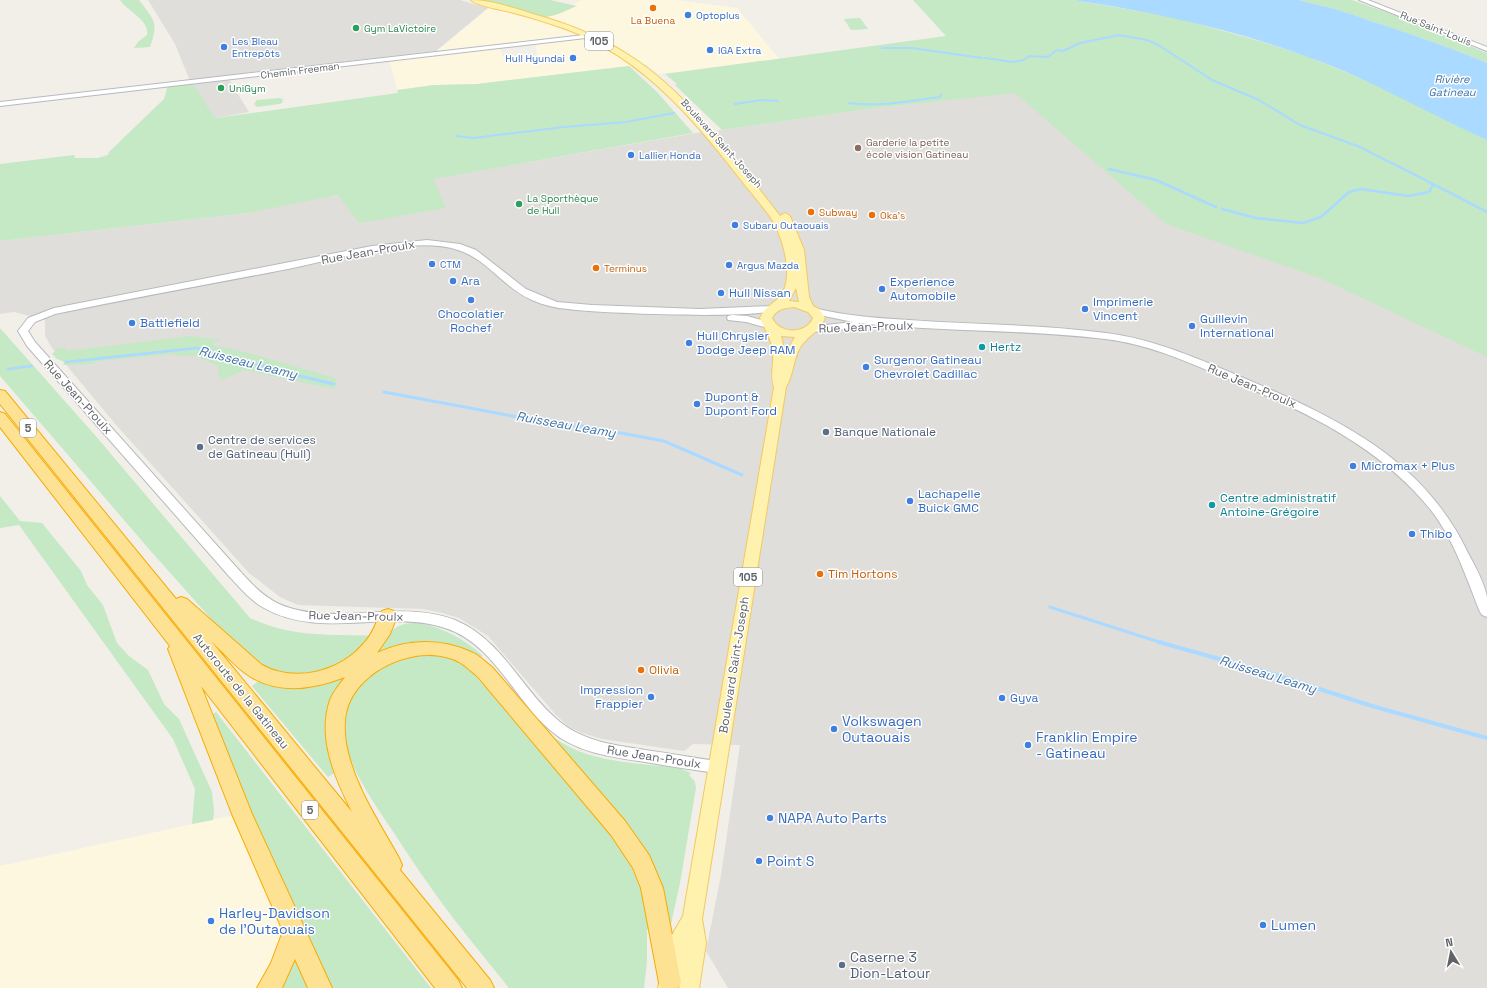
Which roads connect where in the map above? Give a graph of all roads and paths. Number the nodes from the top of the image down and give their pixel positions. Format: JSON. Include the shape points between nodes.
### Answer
{"nodes":[{"id":1,"x":475,"y":0,"type":"edge"},
{"id":2,"x":1362,"y":0,"type":"edge"},
{"id":3,"x":525,"y":14,"type":"junction"},
{"id":4,"x":601,"y":35,"type":"junction"},
{"id":5,"x":589,"y":36,"type":"junction"},
{"id":6,"x":1487,"y":49,"type":"edge"},
{"id":7,"x":0,"y":104,"type":"edge"},
{"id":8,"x":775,"y":308,"type":"junction"},
{"id":9,"x":812,"y":309,"type":"junction"},
{"id":10,"x":689,"y":312,"type":"junction"},
{"id":11,"x":920,"y":325,"type":"junction"},
{"id":12,"x":770,"y":326,"type":"junction"},
{"id":13,"x":810,"y":330,"type":"junction"},
{"id":14,"x":780,"y":387,"type":"junction"},
{"id":15,"x":0,"y":394,"type":"edge"},
{"id":16,"x":0,"y":417,"type":"edge"},
{"id":17,"x":144,"y":571,"type":"junction"},
{"id":18,"x":1487,"y":612,"type":"edge"},
{"id":19,"x":388,"y":616,"type":"junction"},
{"id":20,"x":170,"y":631,"type":"junction"},
{"id":21,"x":717,"y":767,"type":"junction"},
{"id":22,"x":406,"y":894,"type":"junction"},
{"id":23,"x":692,"y":919,"type":"junction"},
{"id":24,"x":295,"y":930,"type":"junction"},
{"id":25,"x":668,"y":985,"type":"edge"},
{"id":26,"x":269,"y":988,"type":"edge"},
{"id":27,"x":320,"y":988,"type":"edge"},
{"id":28,"x":450,"y":988,"type":"edge"},
{"id":29,"x":482,"y":988,"type":"edge"},
{"id":30,"x":689,"y":988,"type":"edge"}],
"edges":[{"from":1,"to":3,"type":"main road","name":"Boulevard Saint-Joseph","number":"105"},
{"from":2,"to":6,"type":"street","name":"Rue Saint-Louis"},
{"from":3,"to":4,"type":"main road","name":"Boulevard Saint-Joseph","number":"105","via":[[561,21]]},
{"from":3,"to":5,"type":"main road","name":"Boulevard Saint-Joseph","number":"105"},
{"from":4,"to":5,"type":"street","name":"Chemin Freeman"},
{"from":4,"to":9,"type":"main road","name":"Boulevard Saint-Joseph","number":"105","via":[[627,49],[658,74],[699,114],[780,209],[796,241],[801,262],[802,297]]},
{"from":5,"to":7,"type":"street","name":"Chemin Freeman"},
{"from":5,"to":8,"type":"main road","name":"Boulevard Saint-Joseph","number":"105","via":[[628,58],[676,100],[776,218],[792,267],[790,290],[786,299]]},
{"from":8,"to":9,"type":"main road","via":[[794,304]]},
{"from":8,"to":10,"type":"street","name":"Rue Jean-Proulx"},
{"from":8,"to":12,"type":"main road","number":"105","via":[[767,315]]},
{"from":9,"to":11,"type":"street","name":"Rue Jean-Proulx","via":[[856,320]]},
{"from":9,"to":13,"type":"main road","number":"105","via":[[818,322]]},
{"from":10,"to":12,"type":"street","name":"Rue Jean-Proulx","via":[[701,316],[747,319]]},
{"from":10,"to":19,"type":"street","name":"Rue Jean-Proulx","via":[[576,307],[543,301],[518,290],[476,253],[451,245],[426,243],[369,251],[60,310],[39,316],[26,324],[23,332],[31,344],[259,598],[279,609],[298,614],[328,617]]},
{"from":11,"to":13,"type":"street","name":"Rue Jean-Proulx","via":[[841,326]]},
{"from":11,"to":18,"type":"street","name":"Rue Jean-Proulx","via":[[1123,338],[1181,356],[1318,414],[1377,450],[1416,484],[1444,520]]},
{"from":12,"to":13,"type":"main road","via":[[785,333]]},
{"from":12,"to":14,"type":"main road","name":"Boulevard Saint-Joseph","number":"105","via":[[778,344],[776,378]]},
{"from":13,"to":14,"type":"main road","name":"Boulevard Saint-Joseph","number":"105","via":[[797,343],[791,354],[787,378]]},
{"from":14,"to":21,"type":"main road","name":"Boulevard Saint-Joseph","number":"105"},
{"from":15,"to":17,"type":"highway","name":"Autoroute de la Gatineau","number":"5"},
{"from":16,"to":20,"type":"highway","name":"Autoroute de la Gatineau","number":"5"},
{"from":17,"to":19,"type":"highway","via":[[250,666],[277,680],[313,680],[349,666],[375,645]]},
{"from":17,"to":22,"type":"highway","name":"Autoroute de la Gatineau","number":"5"},
{"from":19,"to":21,"type":"street","name":"Rue Jean-Proulx","via":[[436,620],[469,633],[495,655],[549,720],[579,742],[608,750]]},
{"from":20,"to":24,"type":"highway","via":[[242,814]]},
{"from":20,"to":28,"type":"highway","name":"Autoroute de la Gatineau","number":"5"},
{"from":21,"to":23,"type":"main road","name":"Boulevard Saint-Joseph","number":"105"},
{"from":22,"to":25,"type":"highway","via":[[344,772],[336,746],[335,718],[343,693],[355,678],[371,665],[407,650],[441,648],[465,656],[482,669],[628,841],[645,870],[653,892]]},
{"from":22,"to":29,"type":"highway","name":"Autoroute de la Gatineau","number":"5"},
{"from":23,"to":25,"type":"main road","name":"Boulevard Saint-Joseph","number":"105","via":[[679,940]]},
{"from":23,"to":30,"type":"main road","name":"Boulevard Saint-Joseph","number":"105","via":[[696,943]]},
{"from":24,"to":26,"type":"highway","via":[[280,969]]},
{"from":24,"to":27,"type":"highway"}]}
